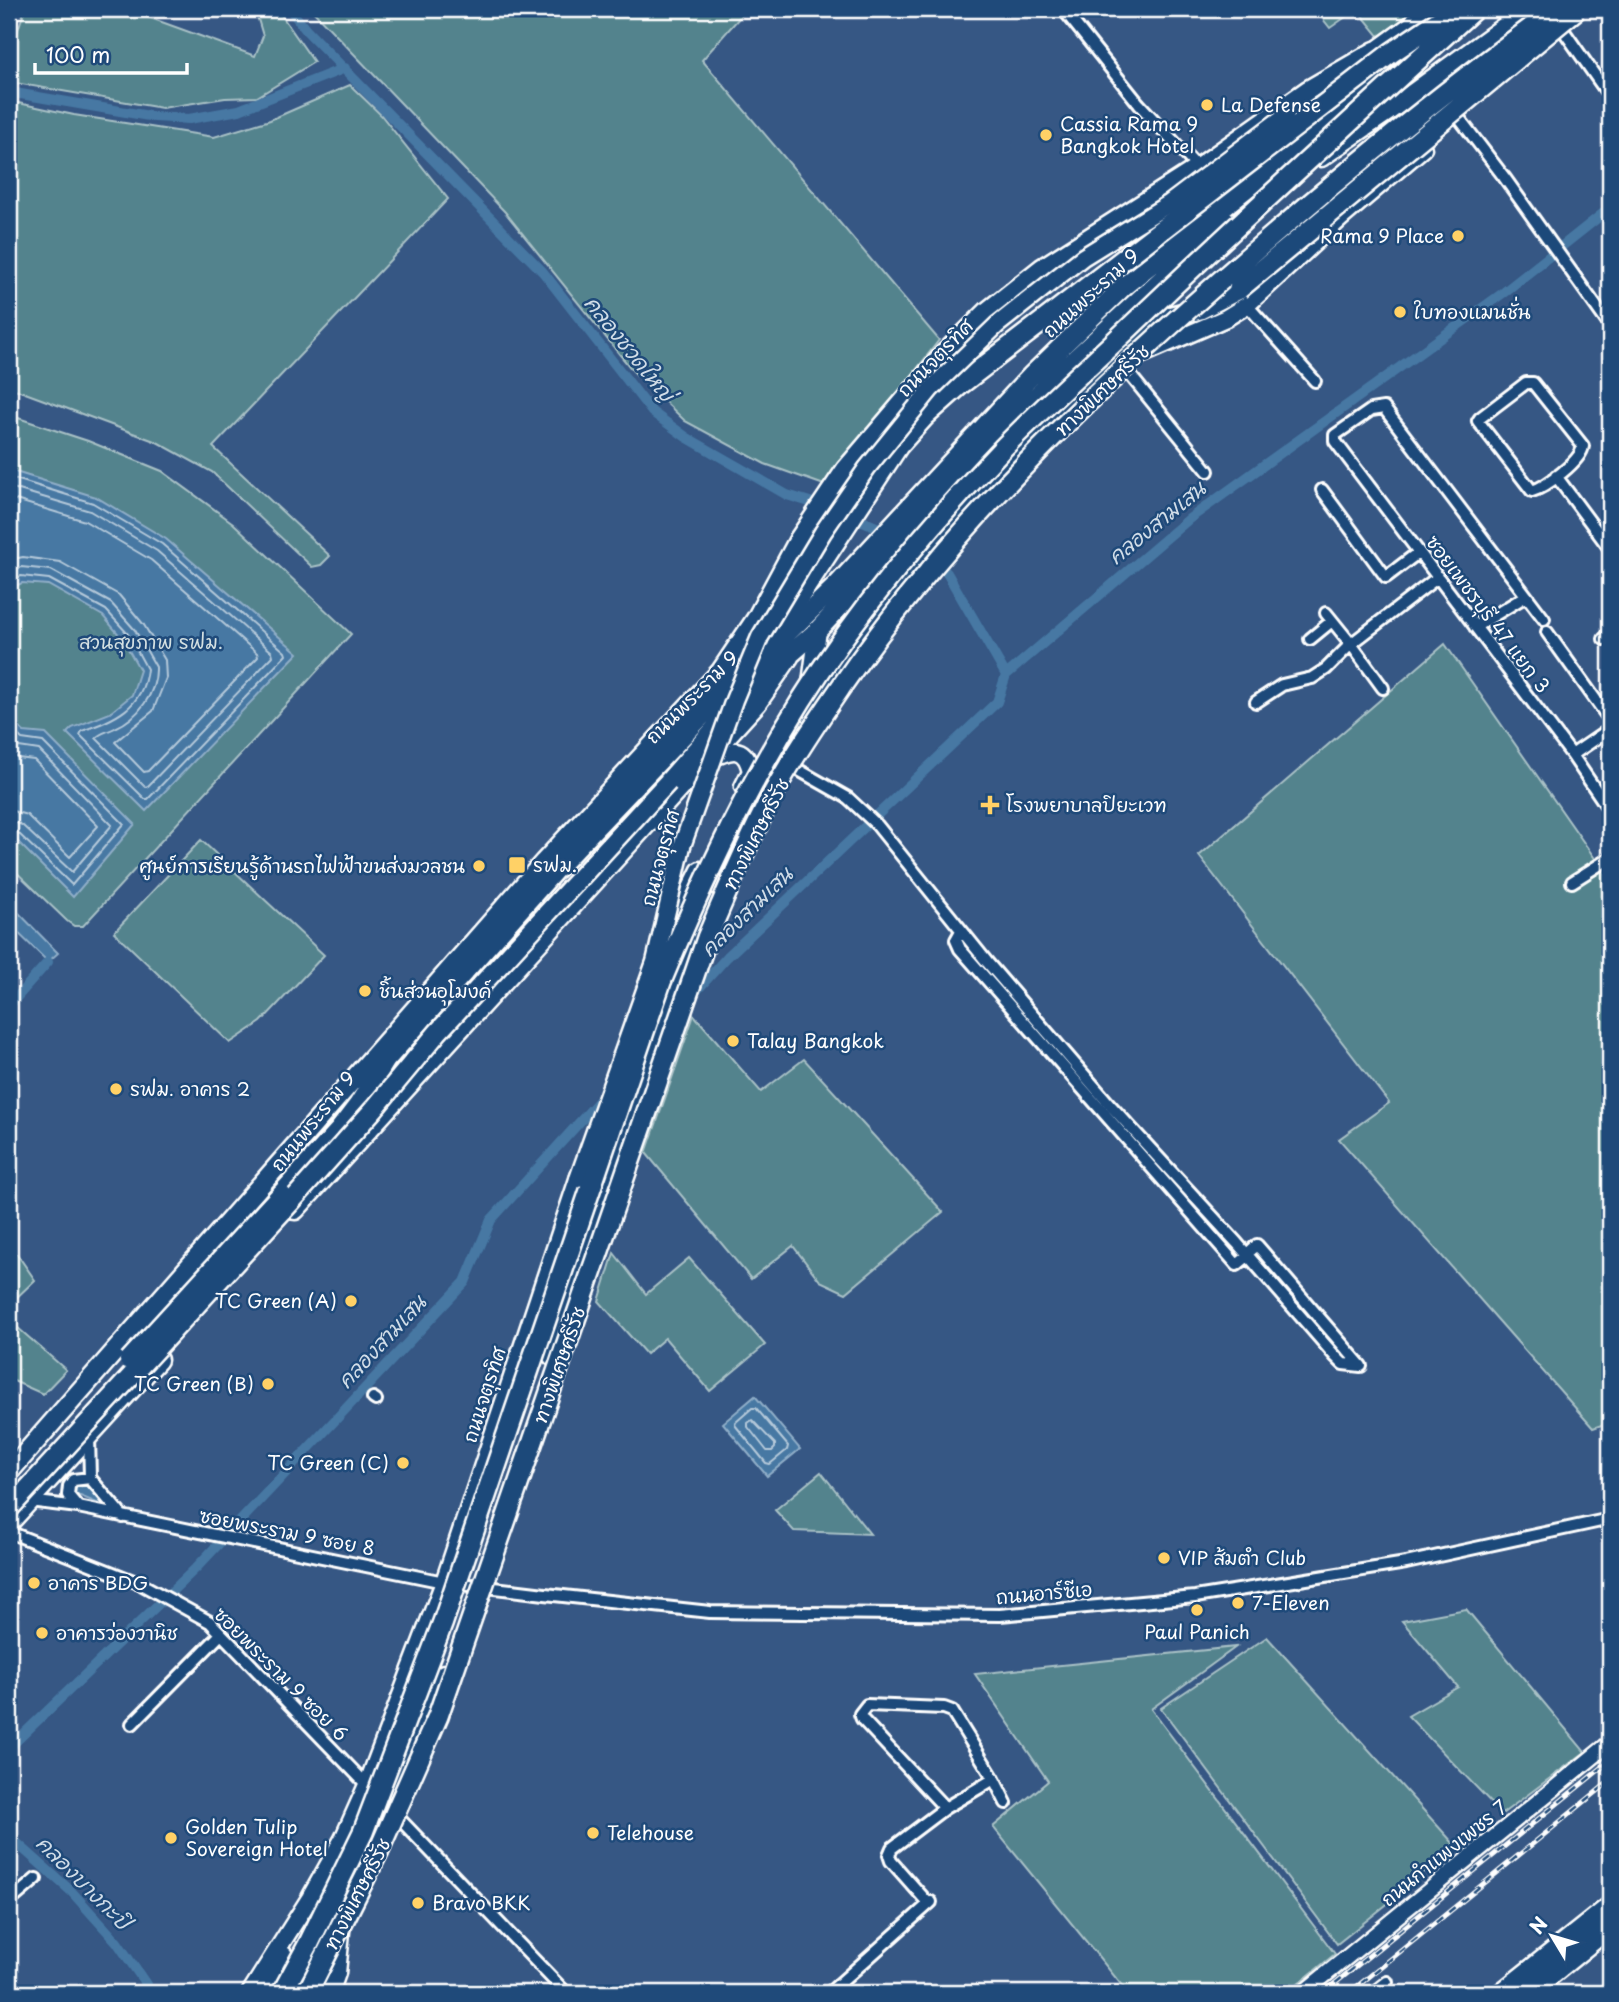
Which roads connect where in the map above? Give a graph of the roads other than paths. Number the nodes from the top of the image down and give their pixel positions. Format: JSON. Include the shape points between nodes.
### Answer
{"nodes":[{"id":1,"x":1063,"y":9,"type":"edge"},
{"id":2,"x":1433,"y":9,"type":"edge"},
{"id":3,"x":1450,"y":9,"type":"edge"},
{"id":4,"x":1456,"y":9,"type":"edge"},
{"id":5,"x":1475,"y":9,"type":"edge"},
{"id":6,"x":1480,"y":9,"type":"edge"},
{"id":7,"x":1528,"y":9,"type":"edge"},
{"id":8,"x":1578,"y":9,"type":"edge"},
{"id":9,"x":1558,"y":16,"type":"edge"},
{"id":10,"x":1415,"y":22,"type":"junction"},
{"id":11,"x":1375,"y":51,"type":"junction"},
{"id":12,"x":1610,"y":97,"type":"edge"},
{"id":13,"x":1459,"y":118,"type":"junction"},
{"id":14,"x":1285,"y":159,"type":"junction"},
{"id":15,"x":1198,"y":168,"type":"junction"},
{"id":16,"x":1302,"y":170,"type":"junction"},
{"id":17,"x":1217,"y":215,"type":"junction"},
{"id":18,"x":1243,"y":297,"type":"junction"},
{"id":19,"x":1158,"y":320,"type":"junction"},
{"id":20,"x":1610,"y":326,"type":"edge"},
{"id":21,"x":1102,"y":334,"type":"junction"},
{"id":22,"x":1120,"y":363,"type":"junction"},
{"id":23,"x":1100,"y":372,"type":"junction"},
{"id":24,"x":1315,"y":381,"type":"dead end"},
{"id":25,"x":954,"y":471,"type":"junction"},
{"id":26,"x":1208,"y":471,"type":"dead end"},
{"id":27,"x":1556,"y":476,"type":"junction"},
{"id":28,"x":1322,"y":489,"type":"dead end"},
{"id":29,"x":1610,"y":549,"type":"edge"},
{"id":30,"x":1419,"y":552,"type":"junction"},
{"id":31,"x":1438,"y":577,"type":"junction"},
{"id":32,"x":1526,"y":596,"type":"junction"},
{"id":33,"x":799,"y":597,"type":"junction"},
{"id":34,"x":1544,"y":619,"type":"dead end"},
{"id":35,"x":1475,"y":627,"type":"junction"},
{"id":36,"x":818,"y":630,"type":"junction"},
{"id":37,"x":1547,"y":632,"type":"dead end"},
{"id":38,"x":1310,"y":639,"type":"dead end"},
{"id":39,"x":1351,"y":644,"type":"junction"},
{"id":40,"x":789,"y":657,"type":"junction"},
{"id":41,"x":721,"y":671,"type":"junction"},
{"id":42,"x":1383,"y":688,"type":"dead end"},
{"id":43,"x":1256,"y":702,"type":"dead end"},
{"id":44,"x":708,"y":708,"type":"junction"},
{"id":45,"x":1610,"y":720,"type":"edge"},
{"id":46,"x":805,"y":722,"type":"junction"},
{"id":47,"x":1610,"y":729,"type":"edge"},
{"id":48,"x":1572,"y":755,"type":"junction"},
{"id":49,"x":782,"y":761,"type":"junction"},
{"id":50,"x":703,"y":763,"type":"junction"},
{"id":51,"x":751,"y":771,"type":"junction"},
{"id":52,"x":591,"y":811,"type":"junction"},
{"id":53,"x":1610,"y":811,"type":"edge"},
{"id":54,"x":1610,"y":858,"type":"edge"},
{"id":55,"x":555,"y":870,"type":"junction"},
{"id":56,"x":1572,"y":882,"type":"dead end"},
{"id":57,"x":524,"y":905,"type":"junction"},
{"id":58,"x":506,"y":924,"type":"junction"},
{"id":59,"x":548,"y":930,"type":"junction"},
{"id":60,"x":961,"y":931,"type":"junction"},
{"id":61,"x":532,"y":948,"type":"junction"},
{"id":62,"x":655,"y":962,"type":"junction"},
{"id":63,"x":1014,"y":993,"type":"junction"},
{"id":64,"x":1004,"y":1002,"type":"junction"},
{"id":65,"x":386,"y":1059,"type":"junction"},
{"id":66,"x":1111,"y":1106,"type":"junction"},
{"id":67,"x":1102,"y":1114,"type":"junction"},
{"id":68,"x":1167,"y":1166,"type":"junction"},
{"id":69,"x":1157,"y":1174,"type":"junction"},
{"id":70,"x":227,"y":1224,"type":"junction"},
{"id":71,"x":1224,"y":1228,"type":"junction"},
{"id":72,"x":1214,"y":1238,"type":"junction"},
{"id":73,"x":1247,"y":1255,"type":"junction"},
{"id":74,"x":89,"y":1436,"type":"junction"},
{"id":75,"x":10,"y":1468,"type":"edge"},
{"id":76,"x":90,"y":1478,"type":"junction"},
{"id":77,"x":47,"y":1481,"type":"junction"},
{"id":78,"x":9,"y":1492,"type":"edge"},
{"id":79,"x":29,"y":1501,"type":"junction"},
{"id":80,"x":78,"y":1507,"type":"junction"},
{"id":81,"x":9,"y":1509,"type":"edge"},
{"id":82,"x":122,"y":1517,"type":"junction"},
{"id":83,"x":1610,"y":1519,"type":"edge"},
{"id":84,"x":9,"y":1522,"type":"edge"},
{"id":85,"x":9,"y":1532,"type":"edge"},
{"id":86,"x":444,"y":1582,"type":"junction"},
{"id":87,"x":474,"y":1586,"type":"junction"},
{"id":88,"x":221,"y":1633,"type":"junction"},
{"id":89,"x":132,"y":1724,"type":"dead end"},
{"id":90,"x":1610,"y":1744,"type":"edge"},
{"id":91,"x":994,"y":1779,"type":"junction"},
{"id":92,"x":367,"y":1785,"type":"junction"},
{"id":93,"x":1006,"y":1803,"type":"dead end"},
{"id":94,"x":388,"y":1806,"type":"junction"},
{"id":95,"x":945,"y":1808,"type":"junction"},
{"id":96,"x":36,"y":1879,"type":"dead end"},
{"id":97,"x":310,"y":1898,"type":"junction"},
{"id":98,"x":9,"y":1902,"type":"edge"},
{"id":99,"x":1610,"y":1906,"type":"edge"},
{"id":100,"x":342,"y":1916,"type":"junction"},
{"id":101,"x":1610,"y":1927,"type":"edge"},
{"id":102,"x":1387,"y":1982,"type":"dead end"},
{"id":103,"x":250,"y":1993,"type":"edge"},
{"id":104,"x":265,"y":1993,"type":"edge"},
{"id":105,"x":282,"y":1993,"type":"edge"},
{"id":106,"x":298,"y":1993,"type":"edge"},
{"id":107,"x":307,"y":1993,"type":"edge"},
{"id":108,"x":330,"y":1993,"type":"edge"},
{"id":109,"x":566,"y":1993,"type":"edge"},
{"id":110,"x":829,"y":1993,"type":"edge"},
{"id":111,"x":1303,"y":1993,"type":"edge"},
{"id":112,"x":1373,"y":1993,"type":"edge"},
{"id":113,"x":1501,"y":1993,"type":"edge"},
{"id":114,"x":1529,"y":1993,"type":"edge"}],
"edges":[{"from":1,"to":15,"type":"street","via":[[1139,104]]},
{"from":2,"to":10,"type":"main road","name":"ถนนพระราม 9"},
{"from":3,"to":10,"type":"main road"},
{"from":4,"to":33,"type":"highway","bridge":true,"via":[[1391,53],[925,416],[898,446]]},
{"from":5,"to":105,"type":"highway","name":"ทางพิเศษศรีรัช","bridge":true,"via":[[1004,447],[889,578],[840,643],[769,755],[695,899],[661,982],[443,1622],[363,1832]]},
{"from":6,"to":14,"type":"main road","name":"ถนนพระราม 9","via":[[1392,72]]},
{"from":7,"to":16,"type":"main road","name":"ถนนพระราม 9"},
{"from":8,"to":9,"type":"main road"},
{"from":8,"to":18,"type":"highway","bridge":true},
{"from":9,"to":12,"type":"street"},
{"from":9,"to":13,"type":"main road"},
{"from":9,"to":107,"type":"highway","name":"ทางพิเศษศรีรัช","bridge":true,"via":[[1426,107],[1174,321],[1004,485],[877,635],[823,713],[775,790],[707,938],[438,1716],[379,1850]]},
{"from":10,"to":11,"type":"main road","name":"ถนนพระราม 9"},
{"from":11,"to":15,"type":"main road","name":"ถนนพระราม 9","via":[[1308,90]]},
{"from":11,"to":62,"type":"main road","name":"ถนนจตุรทิศ","bridge":true,"via":[[1170,203],[1083,257],[997,325],[931,389],[867,468],[760,637],[682,846]]},
{"from":13,"to":18,"type":"main road"},
{"from":13,"to":20,"type":"street"},
{"from":14,"to":16,"type":"main road","via":[[1302,156],[1306,162]]},
{"from":14,"to":17,"type":"main road","name":"ถนนพระราม 9"},
{"from":15,"to":17,"type":"main road"},
{"from":15,"to":41,"type":"main road","name":"ถนนพระราม 9","via":[[1027,279],[943,355],[845,469]]},
{"from":16,"to":21,"type":"main road","name":"ถนนพระราม 9","via":[[1175,267]]},
{"from":17,"to":25,"type":"main road","name":"ถนนพระราม 9","via":[[1125,286],[1031,376]]},
{"from":18,"to":19,"type":"highway"},
{"from":18,"to":22,"type":"main road","via":[[1213,323]]},
{"from":18,"to":24,"type":"street"},
{"from":19,"to":21,"type":"highway"},
{"from":19,"to":23,"type":"highway"},
{"from":21,"to":25,"type":"main road","name":"ถนนพระราม 9"},
{"from":22,"to":23,"type":"main road"},
{"from":22,"to":26,"type":"street"},
{"from":23,"to":46,"type":"main road","via":[[987,486],[917,570]]},
{"from":25,"to":36,"type":"main road","name":"ถนนพระราม 9"},
{"from":25,"to":44,"type":"main road","name":"ถนนพระราม 9"},
{"from":27,"to":27,"type":"street","via":[[1530,491],[1478,421],[1526,383],[1533,383],[1583,446],[1579,457]]},
{"from":27,"to":29,"type":"street"},
{"from":28,"to":30,"type":"street","via":[[1386,577]]},
{"from":30,"to":31,"type":"street","name":"ซอยเพชรบุรี 47 แยก 3"},
{"from":30,"to":32,"type":"street","name":"ซอยเพชรบุรี 47 แยก 3","via":[[1335,441],[1335,435],[1371,410],[1384,408]]},
{"from":31,"to":35,"type":"street","name":"ซอยเพชรบุรี 47 แยก 3"},
{"from":31,"to":39,"type":"street"},
{"from":32,"to":34,"type":"street"},
{"from":32,"to":35,"type":"street"},
{"from":33,"to":41,"type":"main road"},
{"from":33,"to":44,"type":"highway"},
{"from":35,"to":48,"type":"street","name":"ซอยเพชรบุรี 47 แยก 3"},
{"from":36,"to":40,"type":"main road","name":"ถนนพระราม 9"},
{"from":36,"to":46,"type":"main road"},
{"from":37,"to":45,"type":"street"},
{"from":38,"to":39,"type":"street","via":[[1329,617]]},
{"from":39,"to":42,"type":"street"},
{"from":39,"to":43,"type":"street","via":[[1312,678],[1282,685]]},
{"from":40,"to":50,"type":"main road","name":"ถนนพระราม 9","via":[[757,703]]},
{"from":40,"to":81,"type":"main road","name":"ถนนพระราม 9","bridge":true,"via":[[745,694]]},
{"from":41,"to":52,"type":"main road","name":"ถนนพระราม 9"},
{"from":44,"to":55,"type":"main road","name":"ถนนพระราม 9"},
{"from":46,"to":49,"type":"main road"},
{"from":47,"to":48,"type":"street"},
{"from":48,"to":53,"type":"street","name":"ซอยเพชรบุรี 47 แยก 3"},
{"from":49,"to":51,"type":"main road","via":[[762,761]]},
{"from":49,"to":60,"type":"street","via":[[862,810]]},
{"from":49,"to":87,"type":"main road","via":[[702,925],[638,1099]]},
{"from":50,"to":51,"type":"main road","via":[[728,750],[740,752],[748,757]]},
{"from":50,"to":59,"type":"main road","name":"ถนนพระราม 9"},
{"from":51,"to":62,"type":"main road","bridge":true},
{"from":52,"to":55,"type":"main road"},
{"from":52,"to":70,"type":"main road","name":"ถนนพระราม 9"},
{"from":54,"to":56,"type":"street"},
{"from":55,"to":57,"type":"main road","name":"ถนนพระราม 9"},
{"from":57,"to":58,"type":"main road","name":"ถนนพระราม 9"},
{"from":57,"to":59,"type":"main road","via":[[531,926]]},
{"from":58,"to":61,"type":"main road","via":[[528,929]]},
{"from":58,"to":65,"type":"main road","name":"ถนนพระราม 9"},
{"from":59,"to":61,"type":"main road","name":"ถนนพระราม 9"},
{"from":60,"to":63,"type":"street"},
{"from":60,"to":64,"type":"street","via":[[956,940],[960,949]]},
{"from":61,"to":74,"type":"main road","name":"ถนนพระราม 9"},
{"from":62,"to":86,"type":"main road","name":"ถนนจตุรทิศ","bridge":true},
{"from":63,"to":64,"type":"street"},
{"from":63,"to":66,"type":"street"},
{"from":64,"to":67,"type":"street"},
{"from":65,"to":70,"type":"main road"},
{"from":65,"to":78,"type":"main road","name":"ถนนพระราม 9","bridge":true,"via":[[339,1129]]},
{"from":66,"to":67,"type":"street"},
{"from":66,"to":68,"type":"street"},
{"from":67,"to":69,"type":"street"},
{"from":68,"to":69,"type":"street"},
{"from":68,"to":71,"type":"street"},
{"from":69,"to":72,"type":"street"},
{"from":70,"to":75,"type":"main road","name":"ถนนพระราม 9"},
{"from":71,"to":72,"type":"street"},
{"from":71,"to":73,"type":"street"},
{"from":72,"to":73,"type":"street","via":[[1237,1265]]},
{"from":73,"to":73,"type":"street","via":[[1258,1245],[1361,1366],[1343,1364]]},
{"from":74,"to":76,"type":"street"},
{"from":74,"to":77,"type":"main road","name":"ถนนพระราม 9"},
{"from":75,"to":77,"type":"main road"},
{"from":76,"to":80,"type":"street","via":[[73,1480],[69,1486],[68,1495]]},
{"from":76,"to":82,"type":"street"},
{"from":77,"to":79,"type":"main road","name":"ถนนพระราม 9"},
{"from":79,"to":80,"type":"street","name":"ซอยพระราม 9 ซอย 8"},
{"from":79,"to":84,"type":"main road","name":"ถนนพระราม 9"},
{"from":80,"to":82,"type":"street","name":"ซอยพระราม 9 ซอย 8"},
{"from":82,"to":86,"type":"street","name":"ซอยพระราม 9 ซอย 8"},
{"from":83,"to":87,"type":"street","name":"ถนนอาร์ซีเอ","via":[[1406,1563],[1223,1592],[1000,1615],[710,1612]]},
{"from":85,"to":88,"type":"street","name":"ซอยพระราม 9 ซอย 6","via":[[141,1584],[210,1622]]},
{"from":86,"to":87,"type":"street","name":"ถนนอาร์ซีเอ"},
{"from":86,"to":92,"type":"main road","name":"ถนนจตุรทิศ"},
{"from":87,"to":94,"type":"main road","via":[[445,1672]]},
{"from":88,"to":89,"type":"street"},
{"from":88,"to":92,"type":"street","name":"ซอยพระราม 9 ซอย 6"},
{"from":90,"to":111,"type":"street","name":"ถนนกำแพงเพชร 7"},
{"from":91,"to":93,"type":"street"},
{"from":91,"to":95,"type":"street"},
{"from":91,"to":95,"type":"street","via":[[952,1711],[863,1708],[862,1719]]},
{"from":92,"to":97,"type":"main road","name":"ถนนจตุรทิศ"},
{"from":94,"to":100,"type":"main road"},
{"from":94,"to":109,"type":"street"},
{"from":95,"to":110,"type":"street","via":[[902,1839],[889,1855],[930,1903]]},
{"from":96,"to":98,"type":"street"},
{"from":97,"to":103,"type":"main road","name":"ถนนจตุรทิศ"},
{"from":97,"to":104,"type":"main road","name":"ถนนจตุรทิศ"},
{"from":99,"to":113,"type":"main road"},
{"from":100,"to":106,"type":"main road"},
{"from":100,"to":108,"type":"main road","via":[[337,1973]]},
{"from":101,"to":114,"type":"main road"},
{"from":102,"to":112,"type":"street"}]}
